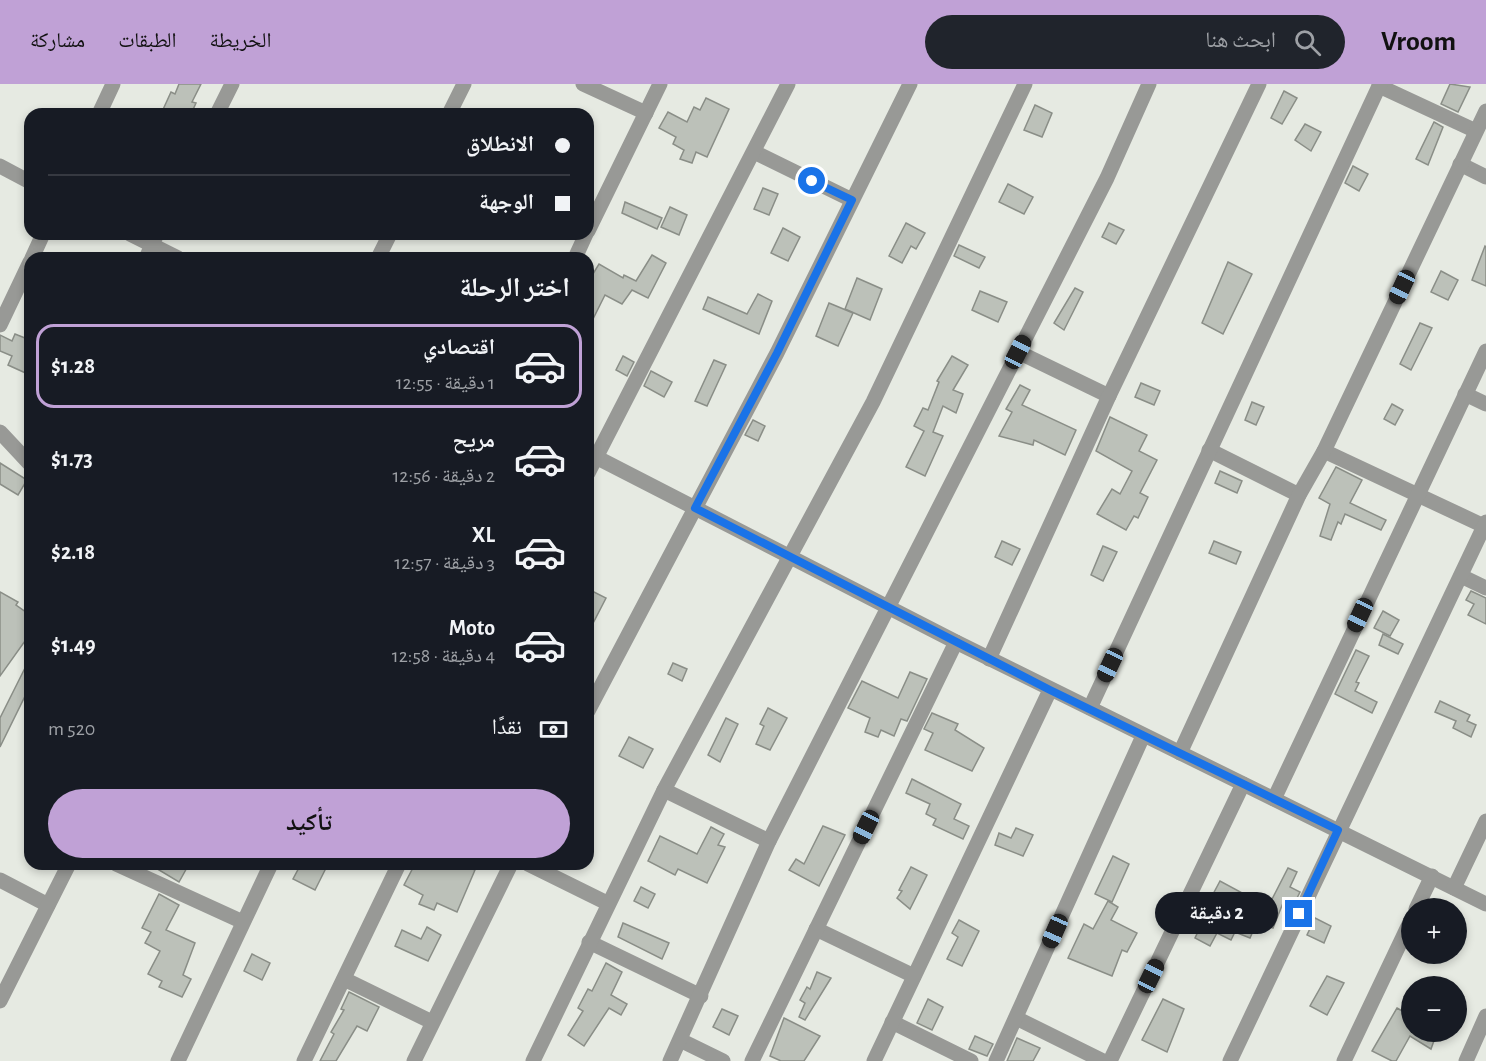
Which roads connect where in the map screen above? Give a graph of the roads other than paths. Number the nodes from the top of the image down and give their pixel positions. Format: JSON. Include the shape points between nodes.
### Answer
{"nodes":[{"id":1,"x":113,"y":84,"type":"edge"},
{"id":2,"x":232,"y":84,"type":"edge"},
{"id":3,"x":464,"y":84,"type":"edge"},
{"id":4,"x":583,"y":84,"type":"edge"},
{"id":5,"x":660,"y":84,"type":"edge"},
{"id":6,"x":788,"y":84,"type":"edge"},
{"id":7,"x":910,"y":84,"type":"edge"},
{"id":8,"x":1025,"y":84,"type":"edge"},
{"id":9,"x":1149,"y":84,"type":"edge"},
{"id":10,"x":1259,"y":84,"type":"edge"},
{"id":11,"x":1380,"y":85,"type":"edge"},
{"id":12,"x":102,"y":108,"type":"edge"},
{"id":13,"x":220,"y":108,"type":"edge"},
{"id":14,"x":452,"y":108,"type":"edge"},
{"id":15,"x":1486,"y":111,"type":"edge"},
{"id":16,"x":646,"y":113,"type":"junction"},
{"id":17,"x":1476,"y":131,"type":"junction"},
{"id":18,"x":754,"y":152,"type":"junction"},
{"id":19,"x":1460,"y":164,"type":"junction"},
{"id":20,"x":0,"y":166,"type":"edge"},
{"id":21,"x":1486,"y":177,"type":"edge"},
{"id":22,"x":24,"y":179,"type":"edge"},
{"id":23,"x":852,"y":200,"type":"junction"},
{"id":24,"x":594,"y":218,"type":"edge"},
{"id":25,"x":24,"y":275,"type":"edge"},
{"id":26,"x":0,"y":325,"type":"edge"},
{"id":27,"x":1486,"y":351,"type":"edge"},
{"id":28,"x":1018,"y":352,"type":"junction"},
{"id":29,"x":1465,"y":394,"type":"junction"},
{"id":30,"x":1109,"y":396,"type":"junction"},
{"id":31,"x":1486,"y":404,"type":"edge"},
{"id":32,"x":0,"y":432,"type":"edge"},
{"id":33,"x":1209,"y":450,"type":"junction"},
{"id":34,"x":594,"y":451,"type":"edge"},
{"id":35,"x":1324,"y":451,"type":"junction"},
{"id":36,"x":594,"y":456,"type":"edge"},
{"id":37,"x":24,"y":458,"type":"edge"},
{"id":38,"x":1417,"y":493,"type":"junction"},
{"id":39,"x":1299,"y":495,"type":"junction"},
{"id":40,"x":695,"y":508,"type":"junction"},
{"id":41,"x":1485,"y":524,"type":"edge"},
{"id":42,"x":790,"y":556,"type":"junction"},
{"id":43,"x":1461,"y":576,"type":"junction"},
{"id":44,"x":1486,"y":588,"type":"edge"},
{"id":45,"x":888,"y":608,"type":"junction"},
{"id":46,"x":956,"y":642,"type":"junction"},
{"id":47,"x":989,"y":659,"type":"junction"},
{"id":48,"x":1050,"y":690,"type":"junction"},
{"id":49,"x":594,"y":700,"type":"edge"},
{"id":50,"x":1090,"y":708,"type":"junction"},
{"id":51,"x":1143,"y":736,"type":"junction"},
{"id":52,"x":1180,"y":753,"type":"junction"},
{"id":53,"x":1243,"y":784,"type":"junction"},
{"id":54,"x":664,"y":790,"type":"junction"},
{"id":55,"x":1274,"y":799,"type":"junction"},
{"id":56,"x":1486,"y":821,"type":"edge"},
{"id":57,"x":1338,"y":830,"type":"junction"},
{"id":58,"x":769,"y":841,"type":"junction"},
{"id":59,"x":66,"y":870,"type":"edge"},
{"id":60,"x":129,"y":870,"type":"edge"},
{"id":61,"x":268,"y":870,"type":"edge"},
{"id":62,"x":396,"y":870,"type":"edge"},
{"id":63,"x":508,"y":870,"type":"edge"},
{"id":64,"x":540,"y":870,"type":"edge"},
{"id":65,"x":1431,"y":876,"type":"junction"},
{"id":66,"x":0,"y":880,"type":"edge"},
{"id":67,"x":1454,"y":888,"type":"junction"},
{"id":68,"x":1421,"y":898,"type":"edge"},
{"id":69,"x":608,"y":903,"type":"junction"},
{"id":70,"x":1486,"y":904,"type":"edge"},
{"id":71,"x":48,"y":905,"type":"junction"},
{"id":72,"x":243,"y":922,"type":"junction"},
{"id":73,"x":816,"y":929,"type":"junction"},
{"id":74,"x":1401,"y":941,"type":"edge"},
{"id":75,"x":589,"y":942,"type":"junction"},
{"id":76,"x":914,"y":976,"type":"junction"},
{"id":77,"x":344,"y":979,"type":"junction"},
{"id":78,"x":700,"y":996,"type":"junction"},
{"id":79,"x":0,"y":1001,"type":"edge"},
{"id":80,"x":1486,"y":1016,"type":"edge"},
{"id":81,"x":1016,"y":1018,"type":"junction"},
{"id":82,"x":432,"y":1022,"type":"junction"},
{"id":83,"x":892,"y":1022,"type":"junction"},
{"id":84,"x":680,"y":1040,"type":"junction"},
{"id":85,"x":178,"y":1061,"type":"edge"},
{"id":86,"x":304,"y":1061,"type":"edge"},
{"id":87,"x":414,"y":1061,"type":"edge"},
{"id":88,"x":533,"y":1061,"type":"edge"},
{"id":89,"x":670,"y":1061,"type":"edge"},
{"id":90,"x":723,"y":1061,"type":"edge"},
{"id":91,"x":752,"y":1061,"type":"edge"},
{"id":92,"x":874,"y":1061,"type":"edge"},
{"id":93,"x":971,"y":1061,"type":"edge"},
{"id":94,"x":996,"y":1061,"type":"edge"},
{"id":95,"x":1103,"y":1061,"type":"edge"},
{"id":96,"x":1110,"y":1061,"type":"edge"},
{"id":97,"x":1230,"y":1061,"type":"edge"},
{"id":98,"x":1344,"y":1061,"type":"edge"},
{"id":99,"x":1466,"y":1061,"type":"edge"}],
"edges":[{"from":1,"to":12,"type":"street"},
{"from":2,"to":13,"type":"street"},
{"from":3,"to":14,"type":"street"},
{"from":4,"to":16,"type":"street"},
{"from":5,"to":16,"type":"street"},
{"from":6,"to":18,"type":"street"},
{"from":7,"to":23,"type":"street"},
{"from":8,"to":42,"type":"street","via":[[873,402]]},
{"from":9,"to":28,"type":"street","via":[[1107,178]]},
{"from":10,"to":30,"type":"street"},
{"from":11,"to":17,"type":"street"},
{"from":11,"to":33,"type":"street"},
{"from":15,"to":17,"type":"street"},
{"from":16,"to":24,"type":"street"},
{"from":17,"to":19,"type":"street"},
{"from":18,"to":23,"type":"street"},
{"from":18,"to":34,"type":"street"},
{"from":19,"to":21,"type":"street"},
{"from":19,"to":35,"type":"street"},
{"from":20,"to":22,"type":"street"},
{"from":23,"to":40,"type":"street"},
{"from":25,"to":26,"type":"street"},
{"from":27,"to":29,"type":"street"},
{"from":28,"to":30,"type":"street"},
{"from":28,"to":45,"type":"street"},
{"from":29,"to":31,"type":"street"},
{"from":29,"to":38,"type":"street"},
{"from":30,"to":47,"type":"street"},
{"from":32,"to":37,"type":"street"},
{"from":33,"to":39,"type":"street"},
{"from":33,"to":50,"type":"street"},
{"from":35,"to":38,"type":"street"},
{"from":35,"to":39,"type":"street"},
{"from":36,"to":40,"type":"street"},
{"from":38,"to":41,"type":"street"},
{"from":38,"to":55,"type":"street"},
{"from":39,"to":52,"type":"street"},
{"from":40,"to":42,"type":"street"},
{"from":40,"to":49,"type":"street"},
{"from":41,"to":43,"type":"street"},
{"from":42,"to":45,"type":"street"},
{"from":42,"to":54,"type":"street"},
{"from":43,"to":44,"type":"street"},
{"from":43,"to":57,"type":"street"},
{"from":45,"to":46,"type":"street"},
{"from":45,"to":58,"type":"street"},
{"from":46,"to":47,"type":"street"},
{"from":46,"to":73,"type":"street"},
{"from":47,"to":48,"type":"street"},
{"from":48,"to":50,"type":"street"},
{"from":48,"to":76,"type":"street"},
{"from":50,"to":51,"type":"street"},
{"from":51,"to":52,"type":"street"},
{"from":51,"to":81,"type":"street"},
{"from":52,"to":53,"type":"street"},
{"from":53,"to":55,"type":"street"},
{"from":53,"to":96,"type":"street"},
{"from":54,"to":58,"type":"street"},
{"from":54,"to":69,"type":"street"},
{"from":55,"to":57,"type":"street"},
{"from":56,"to":67,"type":"street"},
{"from":57,"to":65,"type":"street"},
{"from":57,"to":97,"type":"street"},
{"from":58,"to":78,"type":"street"},
{"from":59,"to":71,"type":"street"},
{"from":60,"to":72,"type":"street"},
{"from":61,"to":72,"type":"street"},
{"from":62,"to":77,"type":"street"},
{"from":63,"to":82,"type":"street"},
{"from":64,"to":69,"type":"street"},
{"from":65,"to":67,"type":"street"},
{"from":65,"to":68,"type":"street"},
{"from":66,"to":71,"type":"street"},
{"from":67,"to":70,"type":"street"},
{"from":69,"to":75,"type":"street"},
{"from":71,"to":79,"type":"street"},
{"from":72,"to":85,"type":"street"},
{"from":73,"to":76,"type":"street"},
{"from":73,"to":91,"type":"street"},
{"from":74,"to":98,"type":"street"},
{"from":75,"to":78,"type":"street"},
{"from":75,"to":88,"type":"street"},
{"from":76,"to":83,"type":"street"},
{"from":77,"to":82,"type":"street"},
{"from":77,"to":86,"type":"street"},
{"from":78,"to":84,"type":"street"},
{"from":80,"to":99,"type":"street"},
{"from":81,"to":94,"type":"street"},
{"from":81,"to":95,"type":"street"},
{"from":82,"to":87,"type":"street"},
{"from":83,"to":92,"type":"street"},
{"from":83,"to":93,"type":"street"},
{"from":84,"to":89,"type":"street"},
{"from":84,"to":90,"type":"street"}]}
